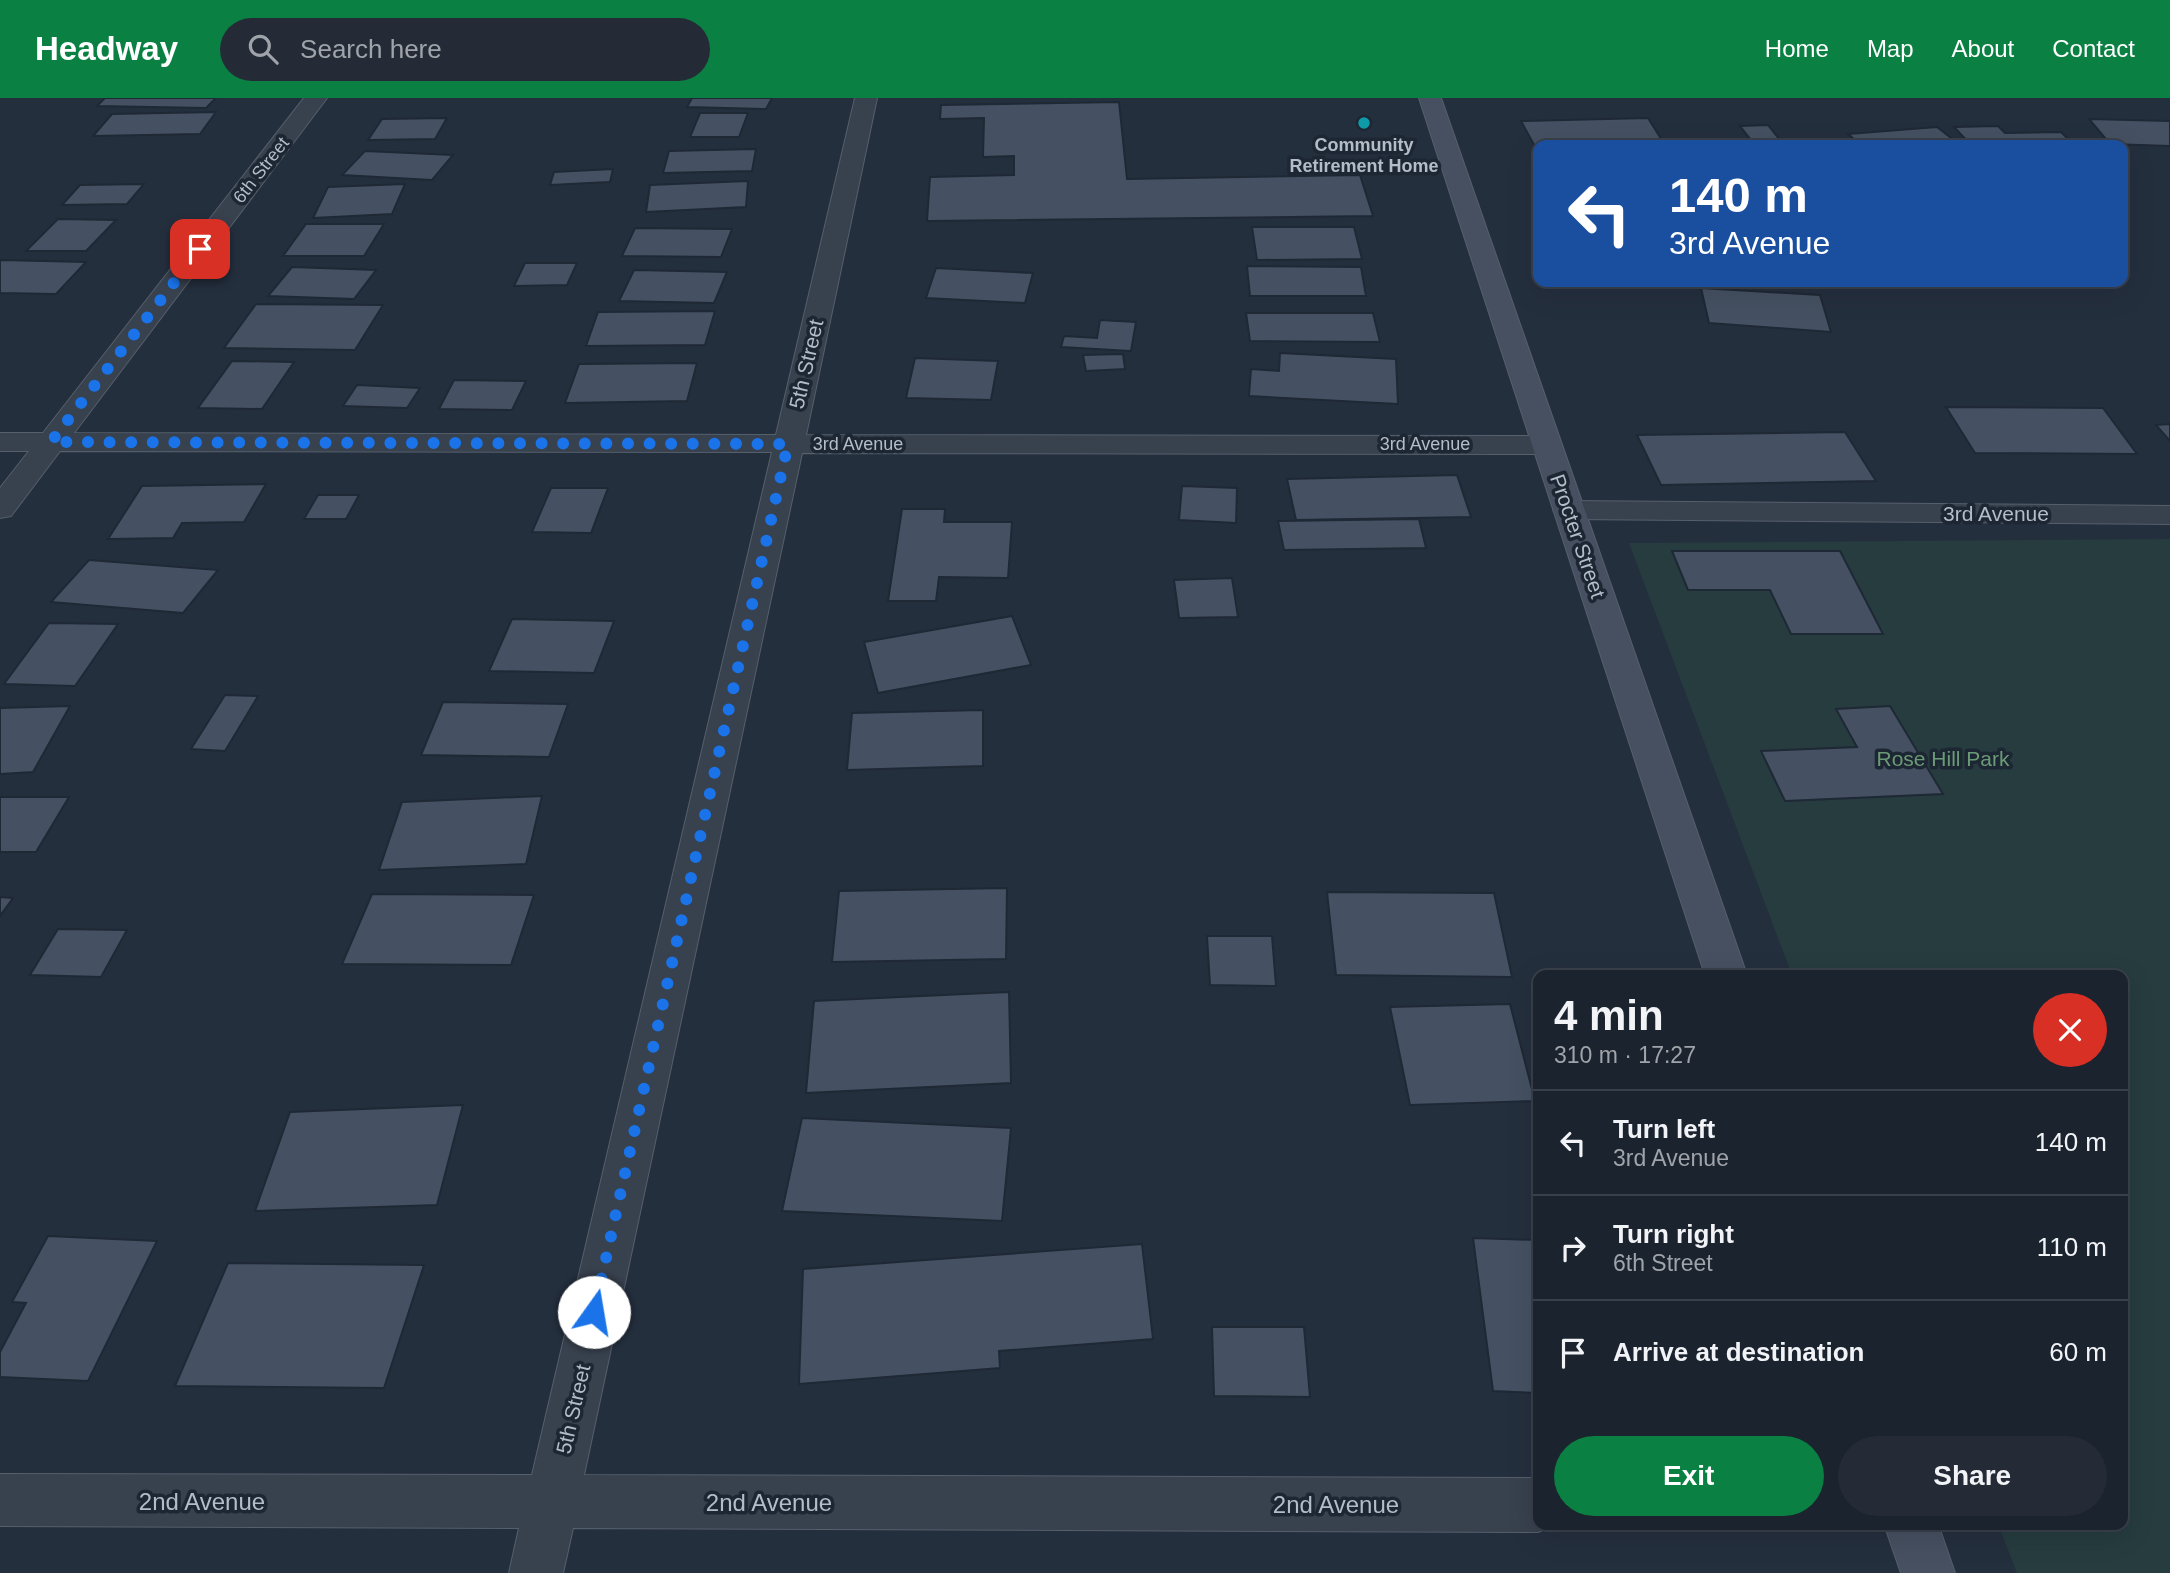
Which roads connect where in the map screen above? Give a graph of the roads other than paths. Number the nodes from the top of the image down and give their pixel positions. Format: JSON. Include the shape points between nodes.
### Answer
{"nodes":[{"id":1,"x":316,"y":98,"type":"edge"},
{"id":2,"x":866,"y":98,"type":"edge"},
{"id":3,"x":1430,"y":98,"type":"edge"},
{"id":4,"x":0,"y":442,"type":"edge"},
{"id":5,"x":51,"y":442,"type":"junction"},
{"id":6,"x":788,"y":444,"type":"junction"},
{"id":7,"x":1547,"y":444,"type":"junction"},
{"id":8,"x":0,"y":509,"type":"edge"},
{"id":9,"x":1569,"y":510,"type":"junction"},
{"id":10,"x":2170,"y":515,"type":"edge"},
{"id":11,"x":1724,"y":970,"type":"edge"},
{"id":12,"x":0,"y":1500,"type":"edge"},
{"id":13,"x":552,"y":1502,"type":"junction"},
{"id":14,"x":1533,"y":1505,"type":"edge"},
{"id":15,"x":1913,"y":1530,"type":"edge"},
{"id":16,"x":536,"y":1573,"type":"edge"},
{"id":17,"x":1928,"y":1573,"type":"edge"}],
"edges":[{"from":1,"to":5,"type":"street","name":"6th Street"},
{"from":2,"to":6,"type":"street","name":"5th Street"},
{"from":3,"to":7,"type":"street","name":"Procter Street"},
{"from":4,"to":5,"type":"street","name":"3rd Avenue"},
{"from":5,"to":6,"type":"street","name":"3rd Avenue"},
{"from":5,"to":8,"type":"street","name":"6th Street"},
{"from":6,"to":7,"type":"street","name":"3rd Avenue"},
{"from":6,"to":13,"type":"street","name":"5th Street"},
{"from":7,"to":9,"type":"street","name":"Procter Street"},
{"from":9,"to":10,"type":"street","name":"3rd Avenue"},
{"from":9,"to":11,"type":"street","name":"Procter Street"},
{"from":12,"to":13,"type":"street","name":"2nd Avenue"},
{"from":13,"to":14,"type":"street","name":"2nd Avenue"},
{"from":13,"to":16,"type":"street","name":"5th Street"},
{"from":15,"to":17,"type":"street"}]}
